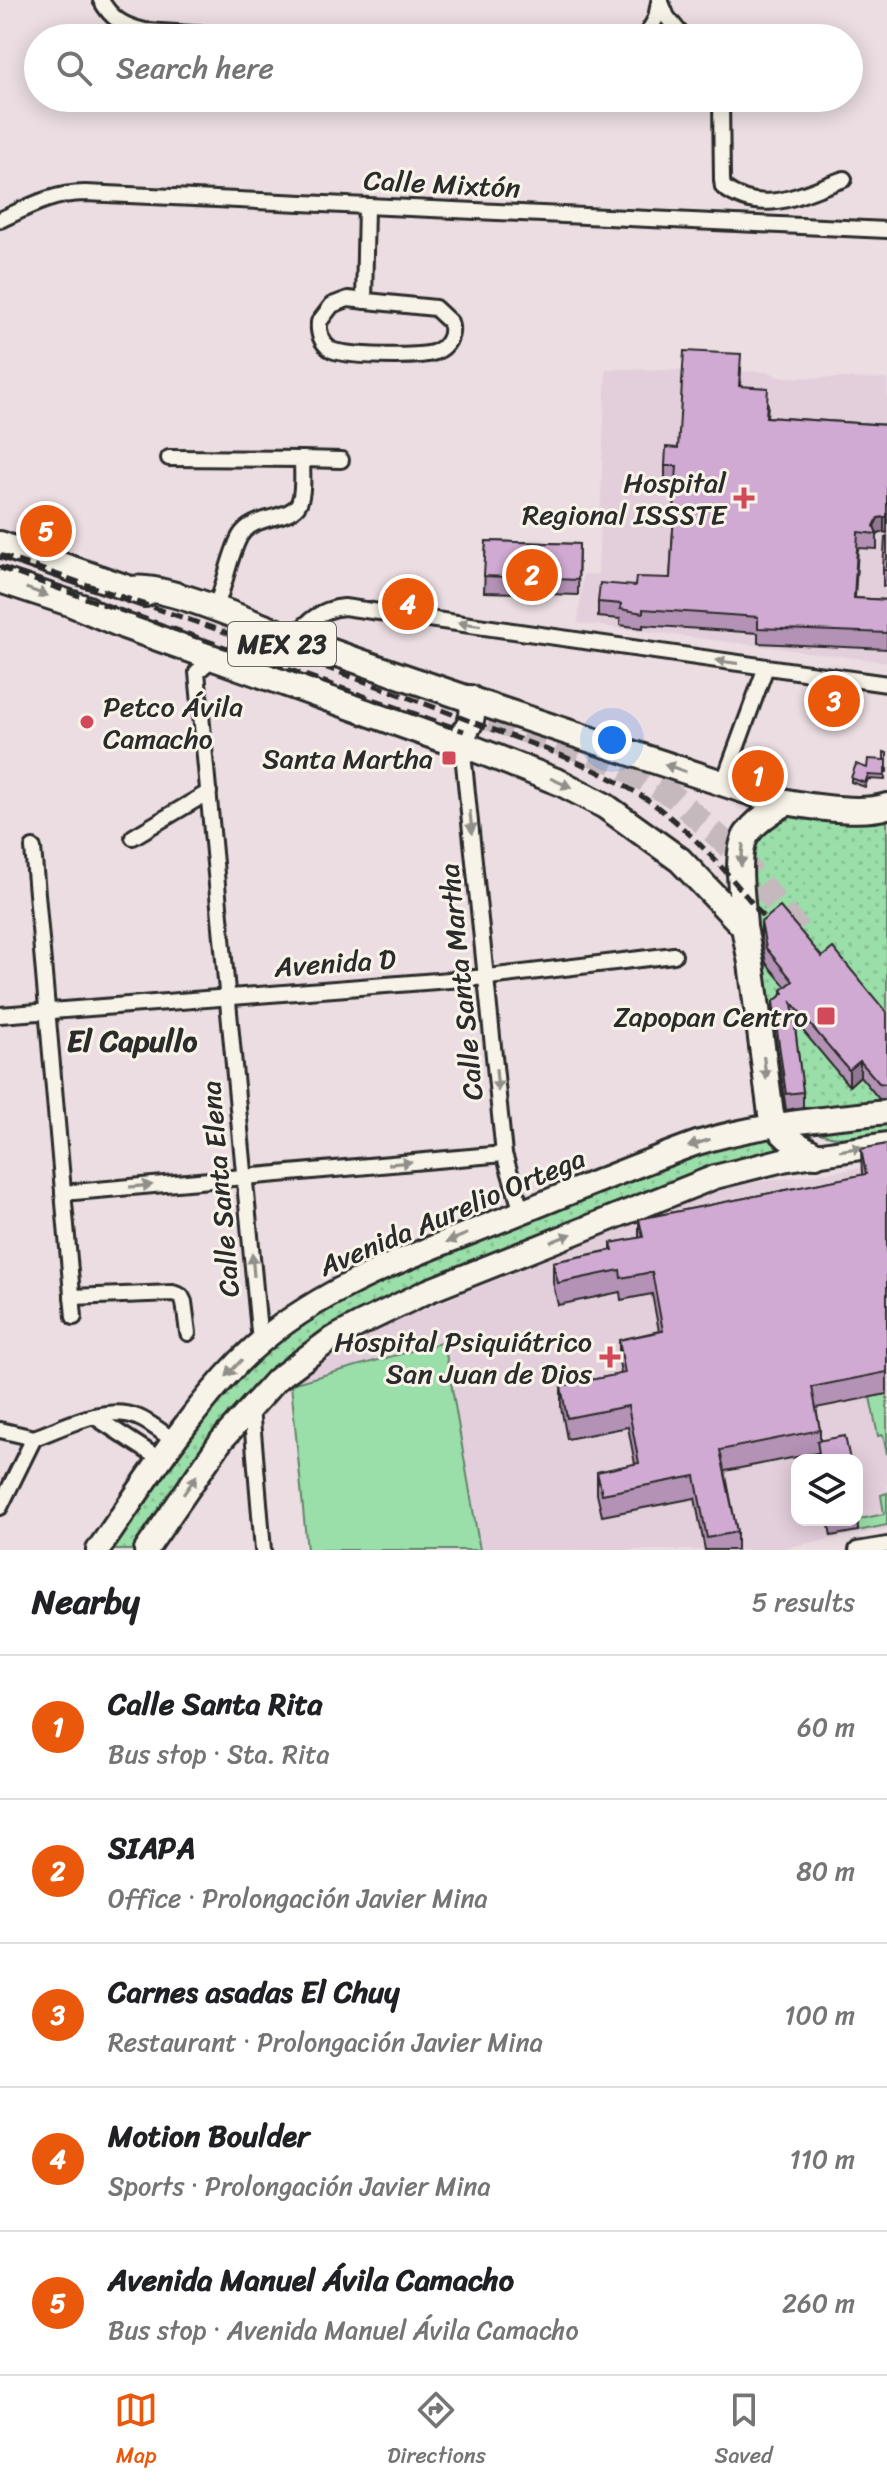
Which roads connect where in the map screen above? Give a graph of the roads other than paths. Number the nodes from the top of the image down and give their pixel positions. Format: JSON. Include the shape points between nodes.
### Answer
{"nodes":[{"id":1,"x":101,"y":0,"type":"edge"},
{"id":2,"x":660,"y":0,"type":"edge"},
{"id":3,"x":123,"y":24,"type":"edge"},
{"id":4,"x":653,"y":24,"type":"edge"},
{"id":5,"x":673,"y":24,"type":"edge"},
{"id":6,"x":721,"y":112,"type":"edge"},
{"id":7,"x":844,"y":179,"type":"dead end"},
{"id":8,"x":366,"y":207,"type":"junction"},
{"id":9,"x":0,"y":220,"type":"edge"},
{"id":10,"x":887,"y":230,"type":"edge"},
{"id":11,"x":364,"y":301,"type":"junction"},
{"id":12,"x":169,"y":458,"type":"dead end"},
{"id":13,"x":302,"y":459,"type":"junction"},
{"id":14,"x":341,"y":460,"type":"dead end"},
{"id":15,"x":0,"y":544,"type":"edge"},
{"id":16,"x":0,"y":580,"type":"edge"},
{"id":17,"x":132,"y":589,"type":"junction"},
{"id":18,"x":74,"y":605,"type":"junction"},
{"id":19,"x":215,"y":608,"type":"junction"},
{"id":20,"x":293,"y":638,"type":"junction"},
{"id":21,"x":214,"y":657,"type":"junction"},
{"id":22,"x":766,"y":667,"type":"junction"},
{"id":23,"x":887,"y":684,"type":"edge"},
{"id":24,"x":433,"y":698,"type":"dead end"},
{"id":25,"x":470,"y":698,"type":"junction"},
{"id":26,"x":424,"y":723,"type":"dead end"},
{"id":27,"x":456,"y":743,"type":"junction"},
{"id":28,"x":723,"y":784,"type":"junction"},
{"id":29,"x":209,"y":792,"type":"junction"},
{"id":30,"x":786,"y":803,"type":"junction"},
{"id":31,"x":887,"y":806,"type":"edge"},
{"id":32,"x":133,"y":837,"type":"dead end"},
{"id":33,"x":33,"y":848,"type":"dead end"},
{"id":34,"x":744,"y":927,"type":"junction"},
{"id":35,"x":674,"y":955,"type":"dead end"},
{"id":36,"x":488,"y":977,"type":"junction"},
{"id":37,"x":228,"y":997,"type":"junction"},
{"id":38,"x":47,"y":1012,"type":"junction"},
{"id":39,"x":0,"y":1015,"type":"edge"},
{"id":40,"x":887,"y":1112,"type":"edge"},
{"id":41,"x":775,"y":1124,"type":"junction"},
{"id":42,"x":887,"y":1144,"type":"edge"},
{"id":43,"x":504,"y":1154,"type":"junction"},
{"id":44,"x":816,"y":1155,"type":"junction"},
{"id":45,"x":245,"y":1177,"type":"junction"},
{"id":46,"x":63,"y":1193,"type":"junction"},
{"id":47,"x":522,"y":1212,"type":"junction"},
{"id":48,"x":72,"y":1297,"type":"junction"},
{"id":49,"x":74,"y":1317,"type":"dead end"},
{"id":50,"x":188,"y":1333,"type":"dead end"},
{"id":51,"x":260,"y":1342,"type":"junction"},
{"id":52,"x":251,"y":1408,"type":"junction"},
{"id":53,"x":95,"y":1417,"type":"junction"},
{"id":54,"x":0,"y":1430,"type":"edge"},
{"id":55,"x":34,"y":1438,"type":"junction"},
{"id":56,"x":168,"y":1449,"type":"junction"},
{"id":57,"x":0,"y":1507,"type":"edge"},
{"id":58,"x":887,"y":1545,"type":"edge"},
{"id":59,"x":98,"y":1550,"type":"edge"},
{"id":60,"x":146,"y":1550,"type":"edge"},
{"id":61,"x":263,"y":1550,"type":"edge"},
{"id":62,"x":857,"y":1550,"type":"edge"}],
"edges":[{"from":1,"to":3,"type":"street"},
{"from":2,"to":4,"type":"street"},
{"from":2,"to":5,"type":"street"},
{"from":6,"to":7,"type":"street","via":[[722,180],[730,192],[760,204],[780,202]]},
{"from":8,"to":9,"type":"street","name":"Calle Mixtón","via":[[67,193]]},
{"from":8,"to":10,"type":"street","name":"Calle Mixtón"},
{"from":8,"to":11,"type":"street"},
{"from":11,"to":11,"type":"street","via":[[348,299],[327,310],[318,329],[327,347],[346,355],[427,355],[451,335],[450,322],[435,308]]},
{"from":12,"to":13,"type":"street"},
{"from":13,"to":14,"type":"street"},
{"from":13,"to":19,"type":"street","via":[[300,501],[293,510],[247,527]]},
{"from":15,"to":17,"type":"main road","number":"MEX 23"},
{"from":16,"to":18,"type":"main road","number":"MEX 23","one_way":true},
{"from":17,"to":19,"type":"main road","via":[[148,588]]},
{"from":17,"to":24,"type":"main road","number":"MEX 23"},
{"from":18,"to":21,"type":"main road"},
{"from":18,"to":26,"type":"main road","number":"MEX 23"},
{"from":19,"to":20,"type":"main road"},
{"from":22,"to":20,"type":"street","one_way":true,"via":[[344,607],[315,616]]},
{"from":20,"to":25,"type":"main road"},
{"from":21,"to":27,"type":"main road"},
{"from":21,"to":29,"type":"street","name":"Calle Santa Elena","via":[[197,672]]},
{"from":22,"to":23,"type":"street"},
{"from":22,"to":28,"type":"street"},
{"from":25,"to":27,"type":"main road","via":[[469,726]]},
{"from":28,"to":25,"type":"main road","one_way":true},
{"from":27,"to":34,"type":"main road","one_way":true,"via":[[561,783],[605,806],[680,860]]},
{"from":27,"to":36,"type":"street","name":"Calle Santa Martha","one_way":true},
{"from":28,"to":30,"type":"main road"},
{"from":29,"to":32,"type":"street"},
{"from":29,"to":37,"type":"street","name":"Calle Santa Elena"},
{"from":30,"to":31,"type":"main road","via":[[862,810]]},
{"from":30,"to":34,"type":"main road","one_way":true,"via":[[745,836]]},
{"from":33,"to":38,"type":"street"},
{"from":34,"to":41,"type":"main road","one_way":true},
{"from":35,"to":36,"type":"street","name":"Avenida D"},
{"from":36,"to":37,"type":"street","name":"Avenida D"},
{"from":36,"to":43,"type":"street","name":"Calle Santa Martha","one_way":true},
{"from":37,"to":38,"type":"street","name":"Avenida D"},
{"from":37,"to":45,"type":"street","name":"Calle Santa Elena"},
{"from":38,"to":39,"type":"street","name":"Avenida D"},
{"from":38,"to":46,"type":"street"},
{"from":40,"to":41,"type":"main road","name":"Avenida Aurelio Ortega"},
{"from":41,"to":44,"type":"main road"},
{"from":41,"to":47,"type":"main road","name":"Avenida Aurelio Ortega","one_way":true,"via":[[697,1143]]},
{"from":44,"to":42,"type":"main road","one_way":true},
{"from":45,"to":43,"type":"street","one_way":true},
{"from":43,"to":47,"type":"street","name":"Calle Santa Martha"},
{"from":52,"to":44,"type":"main road","one_way":true,"via":[[303,1358],[396,1305],[715,1177]]},
{"from":46,"to":45,"type":"street","one_way":true},
{"from":51,"to":45,"type":"street","name":"Calle Santa Elena","one_way":true},
{"from":46,"to":48,"type":"street"},
{"from":47,"to":51,"type":"main road","name":"Avenida Aurelio Ortega","one_way":true,"via":[[387,1266],[304,1311]]},
{"from":48,"to":49,"type":"street"},
{"from":48,"to":50,"type":"street","via":[[173,1293],[184,1302]]},
{"from":51,"to":56,"type":"main road","name":"Avenida Aurelio Ortega","one_way":true},
{"from":60,"to":52,"type":"main road","one_way":true,"via":[[221,1441]]},
{"from":52,"to":61,"type":"street"},
{"from":53,"to":55,"type":"street"},
{"from":53,"to":56,"type":"street"},
{"from":53,"to":56,"type":"street","via":[[139,1417]]},
{"from":54,"to":55,"type":"street"},
{"from":55,"to":57,"type":"street"},
{"from":56,"to":59,"type":"main road","name":"Avenida Aurelio Ortega"},
{"from":58,"to":62,"type":"street"}]}
